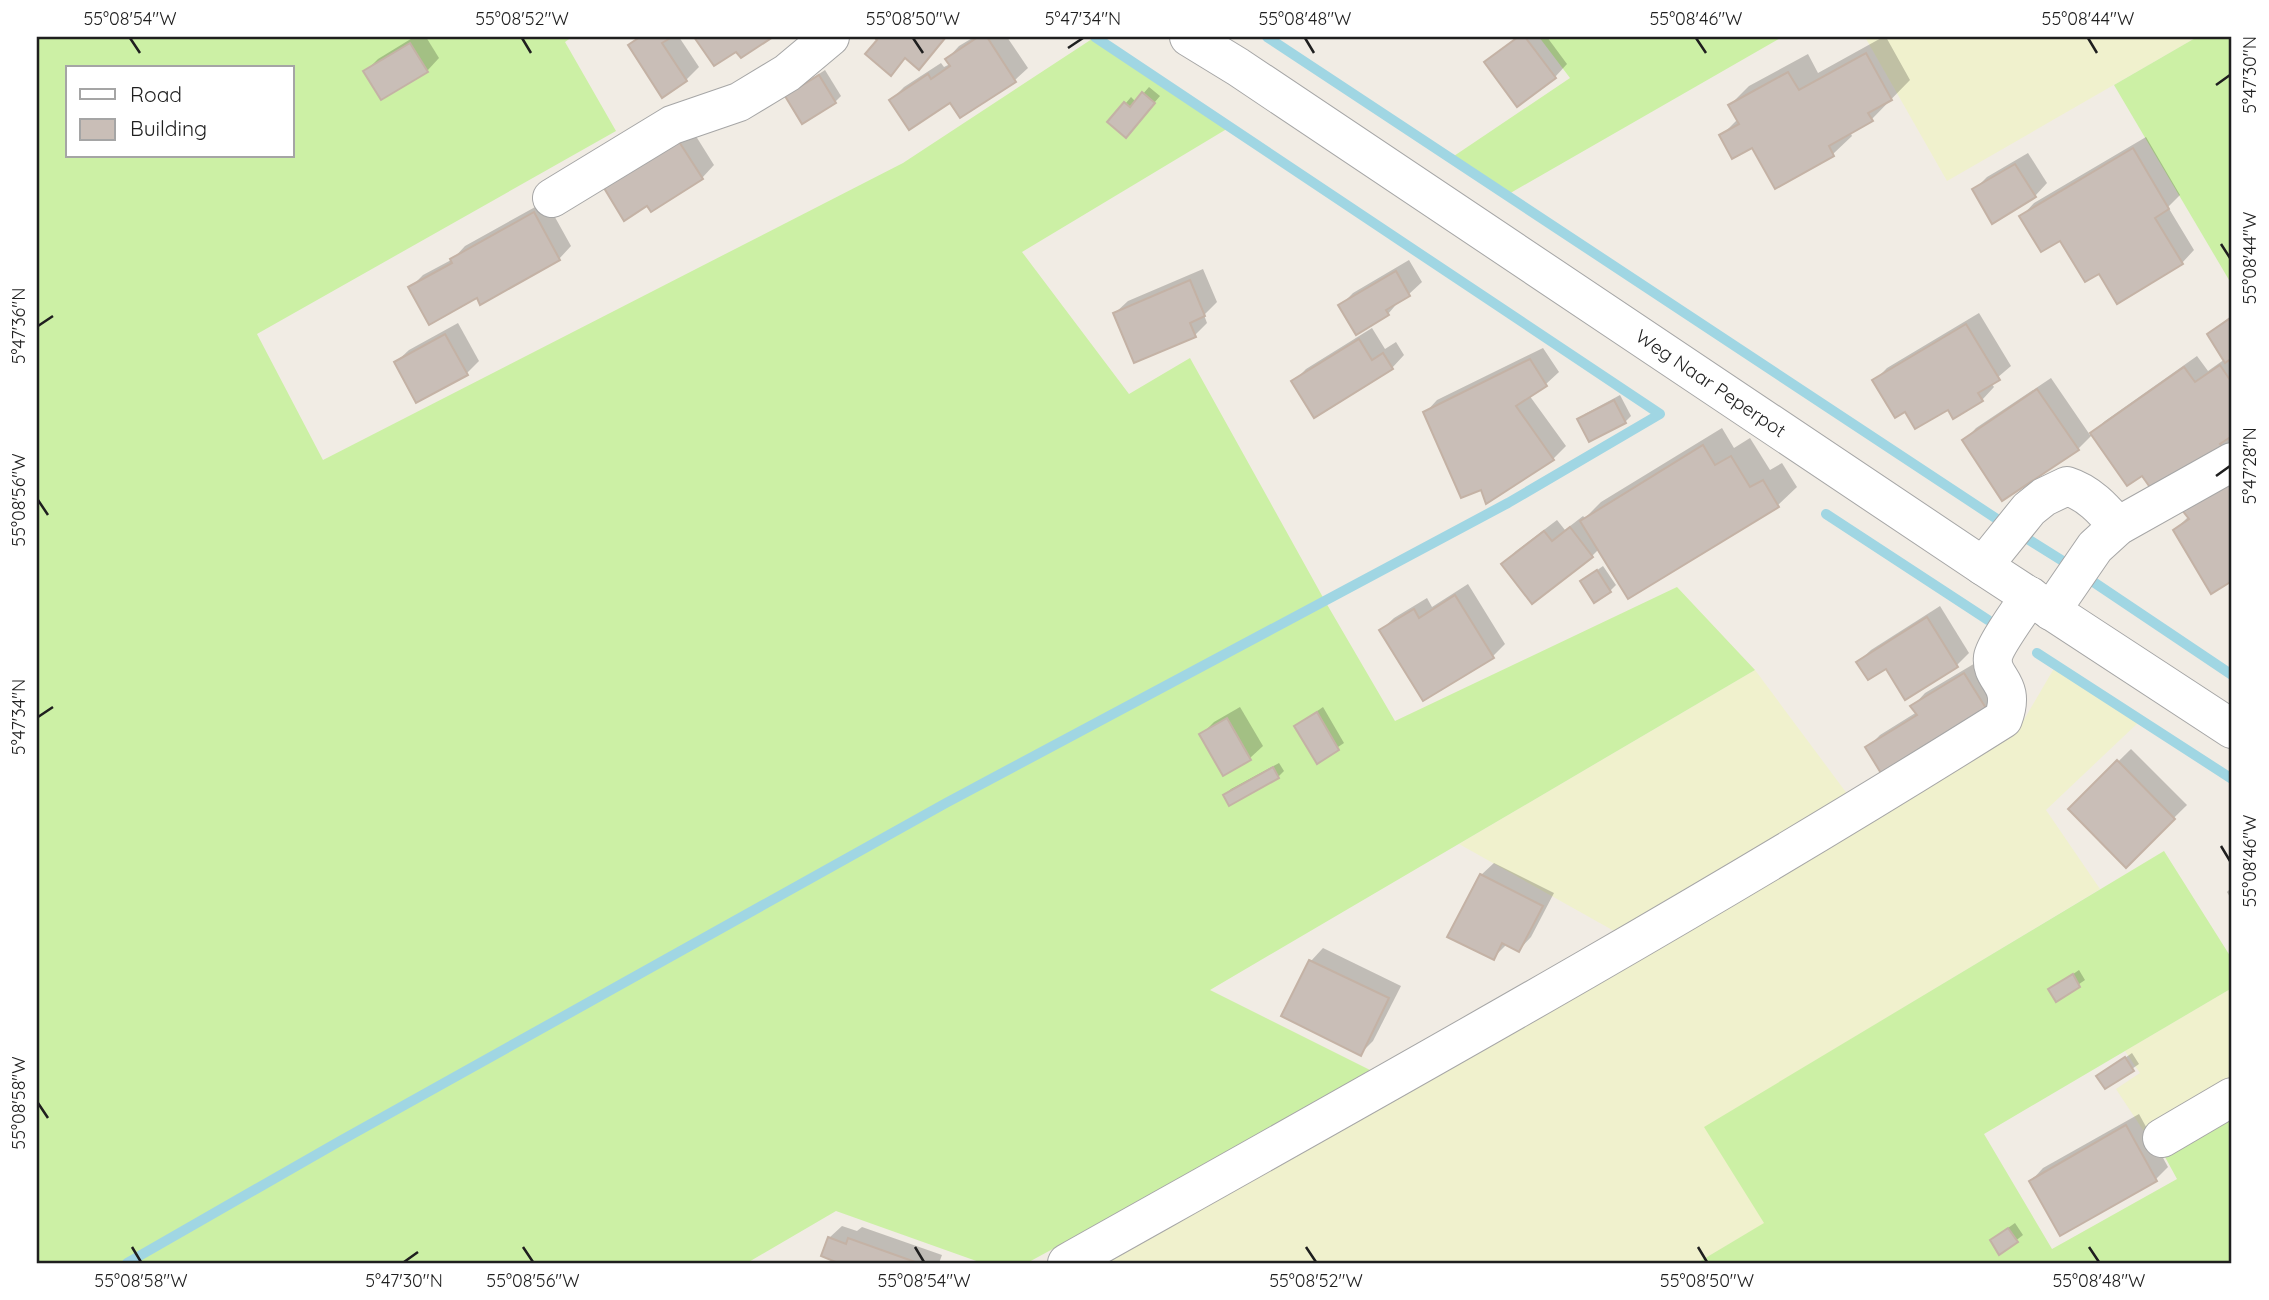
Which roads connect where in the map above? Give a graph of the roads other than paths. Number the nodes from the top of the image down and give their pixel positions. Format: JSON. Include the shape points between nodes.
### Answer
{"nodes":[{"id":1,"x":830,"y":37,"type":"edge"},
{"id":2,"x":1189,"y":37,"type":"edge"},
{"id":3,"x":552,"y":198,"type":"dead end"},
{"id":4,"x":2232,"y":462,"type":"edge"},
{"id":5,"x":2118,"y":526,"type":"junction"},
{"id":6,"x":1983,"y":566,"type":"junction"},
{"id":7,"x":2040,"y":603,"type":"junction"},
{"id":8,"x":2232,"y":729,"type":"edge"},
{"id":9,"x":2232,"y":1097,"type":"edge"},
{"id":10,"x":2162,"y":1138,"type":"dead end"},
{"id":11,"x":1067,"y":1263,"type":"edge"}],
"edges":[{"from":1,"to":3,"type":"street","via":[[786,73],[739,102],[672,125]]},
{"from":2,"to":6,"type":"street","name":"Weg Naar Peperpot"},
{"from":4,"to":5,"type":"street"},
{"from":5,"to":6,"type":"street","via":[[2097,503],[2067,486],[2029,509]]},
{"from":5,"to":7,"type":"street"},
{"from":6,"to":7,"type":"street","name":"Weg Naar Peperpot"},
{"from":7,"to":8,"type":"street","name":"Weg Naar Peperpot"},
{"from":7,"to":11,"type":"street","via":[[1994,655],[2008,693],[2003,719],[1437,1056]]},
{"from":9,"to":10,"type":"street"}]}
